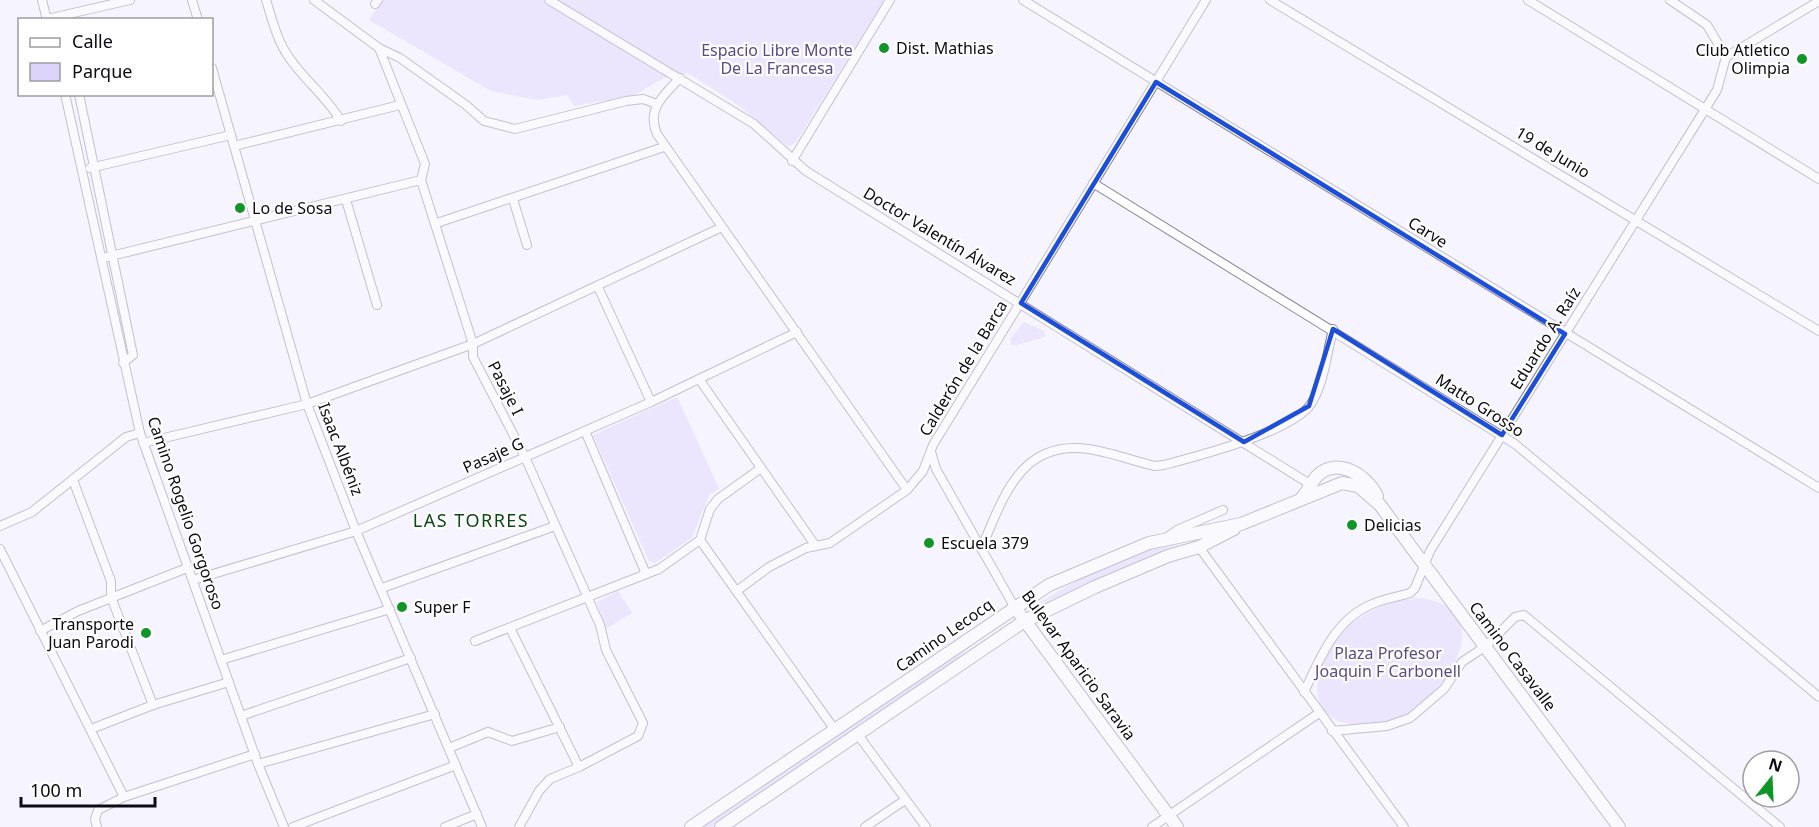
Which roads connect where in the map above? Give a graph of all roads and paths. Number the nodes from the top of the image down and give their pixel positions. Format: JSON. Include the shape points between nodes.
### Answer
{"nodes":[{"id":1,"x":42,"y":0,"type":"edge"},
{"id":2,"x":130,"y":0,"type":"edge"},
{"id":3,"x":192,"y":0,"type":"edge"},
{"id":4,"x":266,"y":0,"type":"edge"},
{"id":5,"x":315,"y":0,"type":"edge"},
{"id":6,"x":549,"y":0,"type":"edge"},
{"id":7,"x":890,"y":0,"type":"edge"},
{"id":8,"x":1023,"y":0,"type":"edge"},
{"id":9,"x":1206,"y":0,"type":"edge"},
{"id":10,"x":1270,"y":0,"type":"edge"},
{"id":11,"x":1528,"y":0,"type":"edge"},
{"id":12,"x":1670,"y":0,"type":"edge"},
{"id":13,"x":1819,"y":0,"type":"edge"},
{"id":14,"x":47,"y":18,"type":"edge"},
{"id":15,"x":60,"y":18,"type":"edge"},
{"id":16,"x":197,"y":18,"type":"edge"},
{"id":17,"x":379,"y":48,"type":"junction"},
{"id":18,"x":1726,"y":57,"type":"junction"},
{"id":19,"x":213,"y":72,"type":"edge"},
{"id":20,"x":680,"y":78,"type":"junction"},
{"id":21,"x":1156,"y":81,"type":"junction"},
{"id":22,"x":66,"y":96,"type":"edge"},
{"id":23,"x":79,"y":96,"type":"edge"},
{"id":24,"x":657,"y":104,"type":"junction"},
{"id":25,"x":400,"y":105,"type":"junction"},
{"id":26,"x":1706,"y":108,"type":"junction"},
{"id":27,"x":342,"y":121,"type":"junction"},
{"id":28,"x":231,"y":135,"type":"junction"},
{"id":29,"x":234,"y":146,"type":"junction"},
{"id":30,"x":664,"y":147,"type":"junction"},
{"id":31,"x":792,"y":161,"type":"junction"},
{"id":32,"x":88,"y":169,"type":"junction"},
{"id":33,"x":1819,"y":179,"type":"edge"},
{"id":34,"x":421,"y":180,"type":"junction"},
{"id":35,"x":1093,"y":183,"type":"junction"},
{"id":36,"x":513,"y":199,"type":"junction"},
{"id":37,"x":346,"y":200,"type":"junction"},
{"id":38,"x":1637,"y":219,"type":"junction"},
{"id":39,"x":255,"y":222,"type":"junction"},
{"id":40,"x":437,"y":223,"type":"junction"},
{"id":41,"x":722,"y":227,"type":"junction"},
{"id":42,"x":527,"y":245,"type":"dead end"},
{"id":43,"x":107,"y":257,"type":"junction"},
{"id":44,"x":598,"y":287,"type":"junction"},
{"id":45,"x":1021,"y":303,"type":"junction"},
{"id":46,"x":377,"y":305,"type":"dead end"},
{"id":47,"x":1333,"y":329,"type":"junction"},
{"id":48,"x":1819,"y":331,"type":"edge"},
{"id":49,"x":797,"y":332,"type":"junction"},
{"id":50,"x":1565,"y":334,"type":"junction"},
{"id":51,"x":472,"y":344,"type":"junction"},
{"id":52,"x":699,"y":379,"type":"junction"},
{"id":53,"x":651,"y":402,"type":"junction"},
{"id":54,"x":307,"y":404,"type":"junction"},
{"id":55,"x":585,"y":431,"type":"junction"},
{"id":56,"x":140,"y":433,"type":"junction"},
{"id":57,"x":1502,"y":435,"type":"junction"},
{"id":58,"x":1244,"y":442,"type":"junction"},
{"id":59,"x":143,"y":443,"type":"junction"},
{"id":60,"x":931,"y":452,"type":"junction"},
{"id":61,"x":525,"y":458,"type":"junction"},
{"id":62,"x":761,"y":468,"type":"junction"},
{"id":63,"x":73,"y":480,"type":"junction"},
{"id":64,"x":1315,"y":488,"type":"junction"},
{"id":65,"x":1819,"y":488,"type":"edge"},
{"id":66,"x":907,"y":490,"type":"junction"},
{"id":67,"x":1380,"y":505,"type":"junction"},
{"id":68,"x":1223,"y":510,"type":"dead end"},
{"id":69,"x":1241,"y":524,"type":"junction"},
{"id":70,"x":0,"y":526,"type":"edge"},
{"id":71,"x":555,"y":526,"type":"junction"},
{"id":72,"x":356,"y":531,"type":"junction"},
{"id":73,"x":1167,"y":537,"type":"junction"},
{"id":74,"x":700,"y":540,"type":"junction"},
{"id":75,"x":815,"y":545,"type":"junction"},
{"id":76,"x":1199,"y":547,"type":"junction"},
{"id":77,"x":0,"y":549,"type":"edge"},
{"id":78,"x":981,"y":549,"type":"junction"},
{"id":79,"x":1424,"y":564,"type":"junction"},
{"id":80,"x":187,"y":568,"type":"junction"},
{"id":81,"x":646,"y":574,"type":"junction"},
{"id":82,"x":193,"y":580,"type":"junction"},
{"id":83,"x":382,"y":588,"type":"junction"},
{"id":84,"x":738,"y":590,"type":"junction"},
{"id":85,"x":111,"y":597,"type":"junction"},
{"id":86,"x":587,"y":597,"type":"junction"},
{"id":87,"x":1014,"y":606,"type":"junction"},
{"id":88,"x":390,"y":609,"type":"junction"},
{"id":89,"x":1023,"y":622,"type":"junction"},
{"id":90,"x":510,"y":628,"type":"junction"},
{"id":91,"x":40,"y":631,"type":"junction"},
{"id":92,"x":475,"y":641,"type":"dead end"},
{"id":93,"x":1486,"y":646,"type":"junction"},
{"id":94,"x":411,"y":658,"type":"junction"},
{"id":95,"x":221,"y":660,"type":"junction"},
{"id":96,"x":229,"y":682,"type":"junction"},
{"id":97,"x":1304,"y":692,"type":"junction"},
{"id":98,"x":1819,"y":697,"type":"edge"},
{"id":99,"x":153,"y":705,"type":"junction"},
{"id":100,"x":1319,"y":713,"type":"junction"},
{"id":101,"x":435,"y":714,"type":"junction"},
{"id":102,"x":242,"y":716,"type":"junction"},
{"id":103,"x":560,"y":727,"type":"junction"},
{"id":104,"x":91,"y":729,"type":"junction"},
{"id":105,"x":835,"y":730,"type":"junction"},
{"id":106,"x":1332,"y":731,"type":"junction"},
{"id":107,"x":858,"y":735,"type":"junction"},
{"id":108,"x":449,"y":748,"type":"junction"},
{"id":109,"x":255,"y":754,"type":"junction"},
{"id":110,"x":258,"y":764,"type":"junction"},
{"id":111,"x":456,"y":765,"type":"junction"},
{"id":112,"x":579,"y":767,"type":"junction"},
{"id":113,"x":124,"y":797,"type":"junction"},
{"id":114,"x":905,"y":800,"type":"junction"},
{"id":115,"x":477,"y":814,"type":"junction"},
{"id":116,"x":1169,"y":816,"type":"junction"},
{"id":117,"x":724,"y":826,"type":"edge"},
{"id":118,"x":97,"y":827,"type":"edge"},
{"id":119,"x":284,"y":827,"type":"edge"},
{"id":120,"x":292,"y":827,"type":"edge"},
{"id":121,"x":445,"y":827,"type":"edge"},
{"id":122,"x":482,"y":827,"type":"edge"},
{"id":123,"x":519,"y":827,"type":"edge"},
{"id":124,"x":691,"y":827,"type":"edge"},
{"id":125,"x":865,"y":827,"type":"edge"},
{"id":126,"x":926,"y":827,"type":"edge"},
{"id":127,"x":1152,"y":827,"type":"edge"},
{"id":128,"x":1177,"y":827,"type":"edge"},
{"id":129,"x":1404,"y":827,"type":"edge"},
{"id":130,"x":1619,"y":827,"type":"edge"},
{"id":131,"x":1780,"y":827,"type":"edge"}],
"edges":[{"from":1,"to":14,"type":"street"},
{"from":2,"to":15,"type":"street"},
{"from":3,"to":16,"type":"street"},
{"from":4,"to":27,"type":"street","via":[[288,56],[329,100]]},
{"from":5,"to":17,"type":"street"},
{"from":6,"to":20,"type":"street","name":"Doctor Valentín Álvarez"},
{"from":7,"to":31,"type":"street"},
{"from":8,"to":21,"type":"street","name":"Carve"},
{"from":9,"to":21,"type":"street","name":"Calderón de la Barca"},
{"from":10,"to":38,"type":"street","name":"19 de Junio"},
{"from":11,"to":26,"type":"street"},
{"from":12,"to":18,"type":"street","via":[[1707,25]]},
{"from":13,"to":18,"type":"street"},
{"from":17,"to":24,"type":"street","via":[[466,105],[484,122],[501,128],[515,129],[626,101],[643,99]]},
{"from":17,"to":25,"type":"street","name":"Pasaje I"},
{"from":18,"to":26,"type":"street","name":"Eduardo A. Raíz","via":[[1721,81]]},
{"from":19,"to":28,"type":"street","name":"Isaac Albéniz"},
{"from":20,"to":24,"type":"street"},
{"from":20,"to":31,"type":"street","name":"Doctor Valentín Álvarez","via":[[754,124]]},
{"from":21,"to":35,"type":"street","name":"Calderón de la Barca"},
{"from":21,"to":50,"type":"street","name":"Carve"},
{"from":22,"to":32,"type":"street","name":"Camino Rogelio Gorgoroso"},
{"from":23,"to":32,"type":"street"},
{"from":24,"to":30,"type":"street","via":[[652,122]]},
{"from":25,"to":27,"type":"street"},
{"from":25,"to":34,"type":"street","name":"Pasaje I","via":[[425,164]]},
{"from":26,"to":33,"type":"street"},
{"from":26,"to":38,"type":"street","name":"Eduardo A. Raíz"},
{"from":27,"to":29,"type":"street"},
{"from":28,"to":29,"type":"street","name":"Isaac Albéniz"},
{"from":28,"to":32,"type":"street"},
{"from":29,"to":39,"type":"street","name":"Isaac Albéniz"},
{"from":30,"to":36,"type":"street"},
{"from":30,"to":41,"type":"street"},
{"from":31,"to":45,"type":"street","name":"Doctor Valentín Álvarez"},
{"from":32,"to":43,"type":"street","name":"Camino Rogelio Gorgoroso"},
{"from":34,"to":37,"type":"street"},
{"from":34,"to":40,"type":"street","name":"Pasaje I"},
{"from":35,"to":45,"type":"street","name":"Calderón de la Barca"},
{"from":35,"to":47,"type":"street","name":"Matto Grosso"},
{"from":36,"to":40,"type":"street"},
{"from":36,"to":42,"type":"street"},
{"from":37,"to":39,"type":"street"},
{"from":37,"to":46,"type":"street"},
{"from":38,"to":48,"type":"street","name":"19 de Junio"},
{"from":38,"to":50,"type":"street","name":"Eduardo A. Raíz"},
{"from":39,"to":43,"type":"street"},
{"from":39,"to":54,"type":"street","name":"Isaac Albéniz"},
{"from":40,"to":51,"type":"street","name":"Pasaje I"},
{"from":41,"to":44,"type":"street"},
{"from":41,"to":49,"type":"street"},
{"from":43,"to":56,"type":"street","name":"Camino Rogelio Gorgoroso","via":[[123,363]]},
{"from":44,"to":51,"type":"street"},
{"from":44,"to":53,"type":"street"},
{"from":45,"to":58,"type":"street","name":"Doctor Valentín Álvarez"},
{"from":45,"to":60,"type":"street","name":"Calderón de la Barca"},
{"from":47,"to":57,"type":"street","name":"Matto Grosso"},
{"from":47,"to":58,"type":"street","via":[[1310,406]]},
{"from":49,"to":52,"type":"street","name":"Pasaje G"},
{"from":49,"to":66,"type":"street"},
{"from":50,"to":57,"type":"street","name":"Eduardo A. Raíz"},
{"from":50,"to":65,"type":"street","name":"Carve"},
{"from":51,"to":54,"type":"street"},
{"from":51,"to":61,"type":"street","name":"Pasaje I","via":[[473,357]]},
{"from":52,"to":53,"type":"street","name":"Pasaje G"},
{"from":52,"to":62,"type":"street"},
{"from":53,"to":55,"type":"street","name":"Pasaje G"},
{"from":54,"to":59,"type":"street"},
{"from":54,"to":72,"type":"street","name":"Isaac Albéniz"},
{"from":55,"to":61,"type":"street","name":"Pasaje G"},
{"from":55,"to":81,"type":"street"},
{"from":56,"to":59,"type":"street","name":"Camino Rogelio Gorgoroso"},
{"from":56,"to":63,"type":"street","via":[[126,437]]},
{"from":57,"to":79,"type":"street","name":"Eduardo A. Raíz"},
{"from":57,"to":98,"type":"street","name":"Matto Grosso"},
{"from":58,"to":64,"type":"street","name":"Doctor Valentín Álvarez"},
{"from":58,"to":78,"type":"street","via":[[1155,466],[1089,449],[1063,449],[1038,457],[1023,467],[1010,484]]},
{"from":59,"to":80,"type":"street","name":"Camino Rogelio Gorgoroso"},
{"from":60,"to":66,"type":"street","name":"Calderón de la Barca","via":[[918,480]]},
{"from":60,"to":78,"type":"street","name":"Bulevar Aparicio Saravia","via":[[936,469]]},
{"from":61,"to":71,"type":"street","name":"Pasaje I"},
{"from":61,"to":72,"type":"street","name":"Pasaje G"},
{"from":62,"to":74,"type":"street","via":[[718,499],[710,509]]},
{"from":62,"to":75,"type":"street"},
{"from":63,"to":70,"type":"street","via":[[32,512]]},
{"from":63,"to":85,"type":"street","via":[[111,581]]},
{"from":64,"to":67,"type":"street","via":[[1350,483]]},
{"from":64,"to":67,"type":"street","name":"Camino Lecocq","via":[[1324,471],[1348,470],[1367,480]]},
{"from":64,"to":69,"type":"street","name":"Camino Lecocq","via":[[1300,500]]},
{"from":66,"to":75,"type":"street","name":"Calderón de la Barca","via":[[830,543]]},
{"from":67,"to":79,"type":"street","name":"Camino Casavalle"},
{"from":68,"to":73,"type":"street"},
{"from":69,"to":73,"type":"street","name":"Camino Lecocq"},
{"from":69,"to":76,"type":"street","name":"Camino Lecocq"},
{"from":71,"to":83,"type":"street"},
{"from":71,"to":86,"type":"street","name":"Pasaje I"},
{"from":72,"to":82,"type":"street","name":"Pasaje G"},
{"from":72,"to":83,"type":"street","name":"Isaac Albéniz"},
{"from":73,"to":87,"type":"street","name":"Camino Lecocq","via":[[1049,585]]},
{"from":74,"to":81,"type":"street"},
{"from":74,"to":84,"type":"street"},
{"from":75,"to":84,"type":"street","name":"Calderón de la Barca","via":[[769,567]]},
{"from":76,"to":89,"type":"street","name":"Camino Lecocq","via":[[1095,587]]},
{"from":76,"to":97,"type":"street"},
{"from":77,"to":91,"type":"street"},
{"from":78,"to":87,"type":"street","name":"Bulevar Aparicio Saravia"},
{"from":79,"to":93,"type":"street","name":"Camino Casavalle"},
{"from":79,"to":97,"type":"street","name":"Eduardo A. Raíz","via":[[1410,593],[1369,605],[1345,622],[1323,651]]},
{"from":80,"to":82,"type":"street","name":"Camino Rogelio Gorgoroso"},
{"from":80,"to":85,"type":"street"},
{"from":81,"to":86,"type":"street"},
{"from":82,"to":95,"type":"street","name":"Camino Rogelio Gorgoroso"},
{"from":83,"to":88,"type":"street","name":"Isaac Albéniz"},
{"from":84,"to":105,"type":"street"},
{"from":85,"to":91,"type":"street"},
{"from":85,"to":99,"type":"street"},
{"from":86,"to":90,"type":"street"},
{"from":86,"to":112,"type":"street","name":"Pasaje I","via":[[606,650],[643,723],[638,736]]},
{"from":87,"to":89,"type":"street","name":"Bulevar Aparicio Saravia"},
{"from":87,"to":105,"type":"street","name":"Camino Lecocq"},
{"from":88,"to":94,"type":"street","name":"Isaac Albéniz"},
{"from":88,"to":95,"type":"street"},
{"from":89,"to":107,"type":"street","name":"Camino Lecocq"},
{"from":89,"to":116,"type":"street","name":"Bulevar Aparicio Saravia"},
{"from":90,"to":92,"type":"street"},
{"from":90,"to":103,"type":"street"},
{"from":91,"to":104,"type":"street"},
{"from":93,"to":106,"type":"street","via":[[1462,662],[1444,689],[1410,718],[1387,726]]},
{"from":93,"to":130,"type":"street","name":"Camino Casavalle"},
{"from":93,"to":131,"type":"street","via":[[1515,617],[1528,616]]},
{"from":94,"to":101,"type":"street","name":"Isaac Albéniz"},
{"from":94,"to":102,"type":"street"},
{"from":95,"to":96,"type":"street","name":"Camino Rogelio Gorgoroso"},
{"from":96,"to":99,"type":"street"},
{"from":96,"to":102,"type":"street","name":"Camino Rogelio Gorgoroso"},
{"from":97,"to":100,"type":"street"},
{"from":99,"to":104,"type":"street"},
{"from":100,"to":106,"type":"street"},
{"from":100,"to":116,"type":"street"},
{"from":101,"to":108,"type":"street","name":"Isaac Albéniz"},
{"from":101,"to":110,"type":"street"},
{"from":102,"to":109,"type":"street","name":"Camino Rogelio Gorgoroso"},
{"from":103,"to":108,"type":"street","via":[[512,741],[488,732]]},
{"from":103,"to":112,"type":"street"},
{"from":104,"to":113,"type":"street"},
{"from":105,"to":124,"type":"street","name":"Camino Lecocq"},
{"from":106,"to":129,"type":"street"},
{"from":107,"to":114,"type":"street"},
{"from":107,"to":117,"type":"street","name":"Camino Lecocq"},
{"from":108,"to":111,"type":"street","name":"Isaac Albéniz"},
{"from":109,"to":110,"type":"street","name":"Camino Rogelio Gorgoroso"},
{"from":109,"to":113,"type":"street"},
{"from":110,"to":119,"type":"street","name":"Camino Rogelio Gorgoroso"},
{"from":111,"to":115,"type":"street","name":"Isaac Albéniz"},
{"from":111,"to":120,"type":"street"},
{"from":112,"to":123,"type":"street","via":[[550,779]]},
{"from":113,"to":118,"type":"street","via":[[98,810]]},
{"from":114,"to":125,"type":"street"},
{"from":114,"to":126,"type":"street"},
{"from":115,"to":121,"type":"street"},
{"from":115,"to":122,"type":"street","name":"Isaac Albéniz"},
{"from":116,"to":127,"type":"street"},
{"from":116,"to":128,"type":"street","name":"Bulevar Aparicio Saravia"}]}
